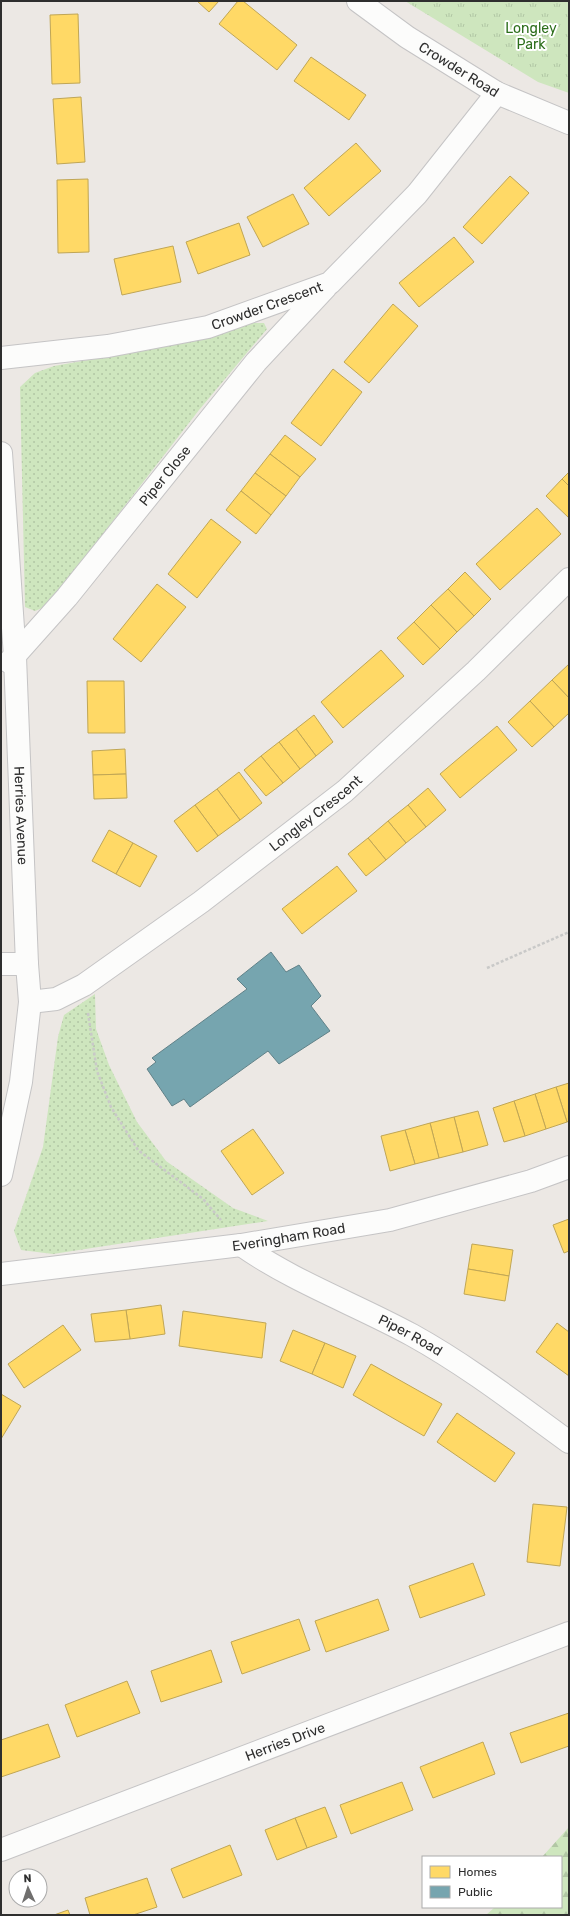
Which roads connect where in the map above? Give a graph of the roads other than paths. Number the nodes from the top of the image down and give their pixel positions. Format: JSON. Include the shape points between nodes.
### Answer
{"nodes":[{"id":1,"x":358,"y":1,"type":"edge"},
{"id":2,"x":497,"y":93,"type":"junction"},
{"id":3,"x":569,"y":123,"type":"edge"},
{"id":4,"x":330,"y":283,"type":"junction"},
{"id":5,"x":1,"y":358,"type":"edge"},
{"id":6,"x":1,"y":453,"type":"edge"},
{"id":7,"x":569,"y":579,"type":"edge"},
{"id":8,"x":8,"y":662,"type":"edge"},
{"id":9,"x":1,"y":964,"type":"edge"},
{"id":10,"x":26,"y":964,"type":"junction"},
{"id":11,"x":30,"y":1002,"type":"junction"},
{"id":12,"x":569,"y":1167,"type":"edge"},
{"id":13,"x":1,"y":1175,"type":"edge"},
{"id":14,"x":241,"y":1245,"type":"junction"},
{"id":15,"x":1,"y":1274,"type":"edge"},
{"id":16,"x":569,"y":1442,"type":"edge"},
{"id":17,"x":569,"y":1633,"type":"edge"},
{"id":18,"x":1,"y":1850,"type":"edge"}],
"edges":[{"from":1,"to":2,"type":"street","name":"Crowder Road","via":[[407,38]]},
{"from":2,"to":3,"type":"street","name":"Crowder Road"},
{"from":2,"to":4,"type":"street","name":"Crowder Crescent","via":[[417,194]]},
{"from":4,"to":5,"type":"street","name":"Crowder Crescent","via":[[208,327],[108,346]]},
{"from":4,"to":8,"type":"street","name":"Piper Close","via":[[256,362],[86,574]]},
{"from":6,"to":8,"type":"street","name":"Herries Avenue"},
{"from":7,"to":11,"type":"street","name":"Longley Crescent","via":[[476,671],[345,791],[201,902],[84,985],[56,999]]},
{"from":8,"to":10,"type":"street","name":"Herries Avenue"},
{"from":9,"to":10,"type":"street"},
{"from":10,"to":11,"type":"street","name":"Herries Avenue"},
{"from":11,"to":13,"type":"street","name":"Herries Avenue","via":[[21,1082]]},
{"from":12,"to":14,"type":"street","name":"Everingham Road","via":[[531,1181],[390,1220]]},
{"from":14,"to":15,"type":"street","name":"Everingham Road"},
{"from":14,"to":16,"type":"street","name":"Piper Road","via":[[294,1277],[412,1335],[484,1379]]},
{"from":17,"to":18,"type":"street","name":"Herries Drive"}]}
